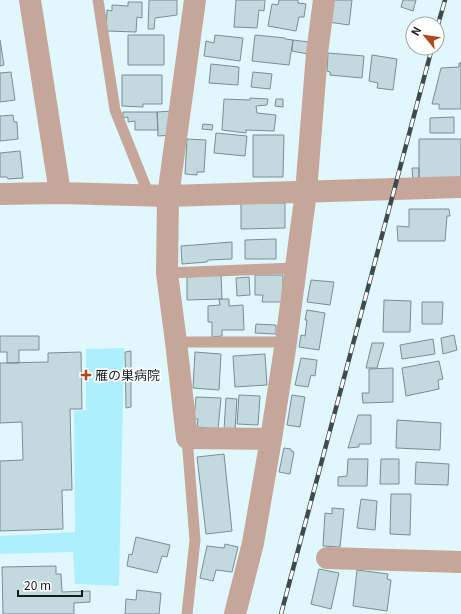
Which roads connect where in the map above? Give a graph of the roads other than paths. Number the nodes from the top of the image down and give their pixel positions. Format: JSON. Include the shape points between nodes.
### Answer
{"nodes":[{"id":1,"x":30,"y":0,"type":"edge"},
{"id":2,"x":98,"y":0,"type":"edge"},
{"id":3,"x":195,"y":0,"type":"edge"},
{"id":4,"x":324,"y":0,"type":"edge"},
{"id":5,"x":461,"y":187,"type":"edge"},
{"id":6,"x":306,"y":192,"type":"junction"},
{"id":7,"x":60,"y":193,"type":"junction"},
{"id":8,"x":0,"y":194,"type":"edge"},
{"id":9,"x":158,"y":196,"type":"junction"},
{"id":10,"x":296,"y":268,"type":"junction"},
{"id":11,"x":167,"y":273,"type":"junction"},
{"id":12,"x":176,"y":342,"type":"junction"},
{"id":13,"x":286,"y":342,"type":"junction"},
{"id":14,"x":187,"y":438,"type":"junction"},
{"id":15,"x":271,"y":439,"type":"junction"},
{"id":16,"x":327,"y":558,"type":"dead end"},
{"id":17,"x":461,"y":562,"type":"edge"},
{"id":18,"x":187,"y":614,"type":"edge"},
{"id":19,"x":235,"y":614,"type":"edge"}],
"edges":[{"from":1,"to":7,"type":"street"},
{"from":2,"to":9,"type":"lane","via":[[115,110]]},
{"from":3,"to":9,"type":"street"},
{"from":4,"to":6,"type":"street","via":[[317,53]]},
{"from":5,"to":6,"type":"street"},
{"from":6,"to":9,"type":"street"},
{"from":6,"to":10,"type":"street"},
{"from":7,"to":8,"type":"street"},
{"from":7,"to":9,"type":"street"},
{"from":9,"to":11,"type":"street"},
{"from":10,"to":11,"type":"lane"},
{"from":10,"to":13,"type":"street"},
{"from":11,"to":12,"type":"street"},
{"from":12,"to":13,"type":"lane"},
{"from":12,"to":14,"type":"street"},
{"from":13,"to":15,"type":"street"},
{"from":14,"to":15,"type":"street"},
{"from":14,"to":18,"type":"lane","via":[[195,540]]},
{"from":15,"to":19,"type":"street","via":[[253,543]]},
{"from":16,"to":17,"type":"street"}]}
